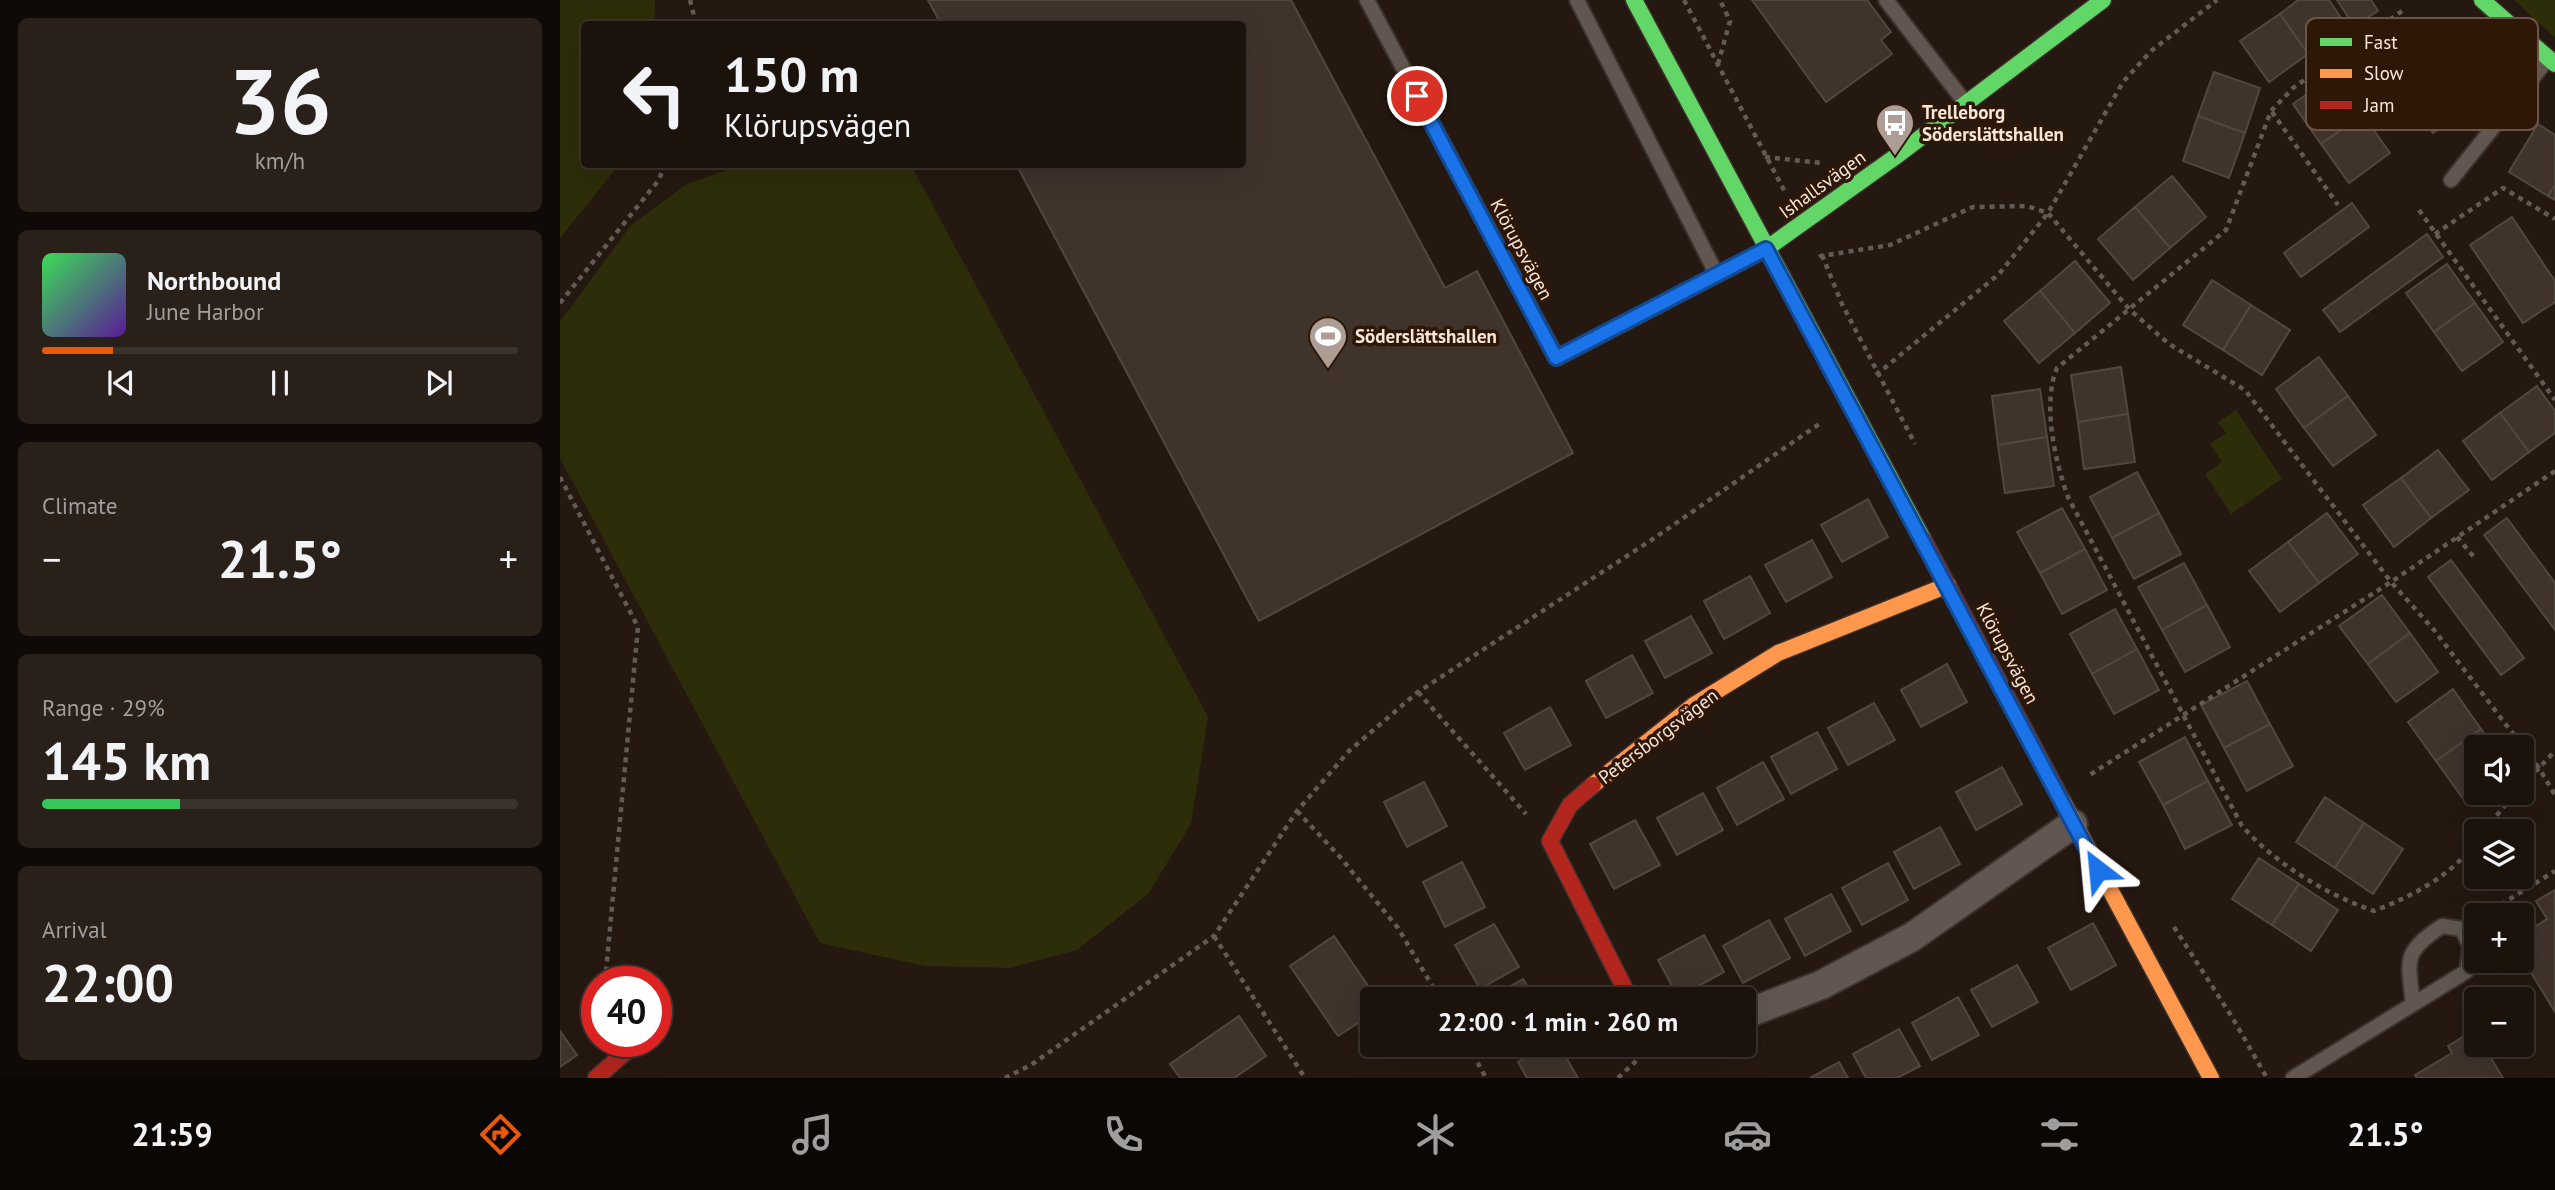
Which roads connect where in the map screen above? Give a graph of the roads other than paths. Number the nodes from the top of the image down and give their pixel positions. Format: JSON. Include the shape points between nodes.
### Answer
{"nodes":[{"id":1,"x":1367,"y":0,"type":"edge"},
{"id":2,"x":1577,"y":0,"type":"edge"},
{"id":3,"x":1634,"y":0,"type":"edge"},
{"id":4,"x":1886,"y":0,"type":"edge"},
{"id":5,"x":2103,"y":0,"type":"edge"},
{"id":6,"x":2482,"y":0,"type":"edge"},
{"id":7,"x":2502,"y":18,"type":"edge"},
{"id":8,"x":2551,"y":62,"type":"edge"},
{"id":9,"x":2538,"y":77,"type":"edge"},
{"id":10,"x":1965,"y":103,"type":"junction"},
{"id":11,"x":2493,"y":130,"type":"edge"},
{"id":12,"x":2451,"y":180,"type":"dead end"},
{"id":13,"x":1766,"y":249,"type":"junction"},
{"id":14,"x":1717,"y":275,"type":"junction"},
{"id":15,"x":1948,"y":585,"type":"junction"},
{"id":16,"x":2073,"y":824,"type":"junction"},
{"id":17,"x":1624,"y":987,"type":"edge"},
{"id":18,"x":2413,"y":1004,"type":"junction"},
{"id":19,"x":1756,"y":1010,"type":"edge"},
{"id":20,"x":620,"y":1057,"type":"edge"},
{"id":21,"x":596,"y":1078,"type":"edge"},
{"id":22,"x":2211,"y":1078,"type":"edge"},
{"id":23,"x":2293,"y":1078,"type":"edge"}],
"edges":[{"from":1,"to":14,"type":"lane","name":"Klörupsvägen","via":[[1556,358]]},
{"from":2,"to":14,"type":"lane"},
{"from":3,"to":13,"type":"street","name":"Klörupsvägen"},
{"from":4,"to":10,"type":"lane"},
{"from":5,"to":10,"type":"street","name":"Ishallsvägen"},
{"from":6,"to":7,"type":"street"},
{"from":8,"to":9,"type":"lane"},
{"from":10,"to":13,"type":"street","name":"Ishallsvägen"},
{"from":11,"to":12,"type":"lane"},
{"from":13,"to":14,"type":"lane","name":"Klörupsvägen"},
{"from":13,"to":15,"type":"street","name":"Klörupsvägen"},
{"from":15,"to":16,"type":"street","name":"Klörupsvägen"},
{"from":15,"to":17,"type":"street","name":"Petersborgsvägen","via":[[1778,653],[1694,705],[1626,755],[1570,805],[1550,841]]},
{"from":16,"to":19,"type":"street","via":[[1912,937],[1821,985]]},
{"from":16,"to":22,"type":"street","name":"Klörupsvägen"},
{"from":18,"to":18,"type":"lane","via":[[2467,971],[2470,947],[2462,929],[2442,926],[2415,945],[2408,964]]},
{"from":18,"to":23,"type":"lane"},
{"from":20,"to":21,"type":"street"}]}
